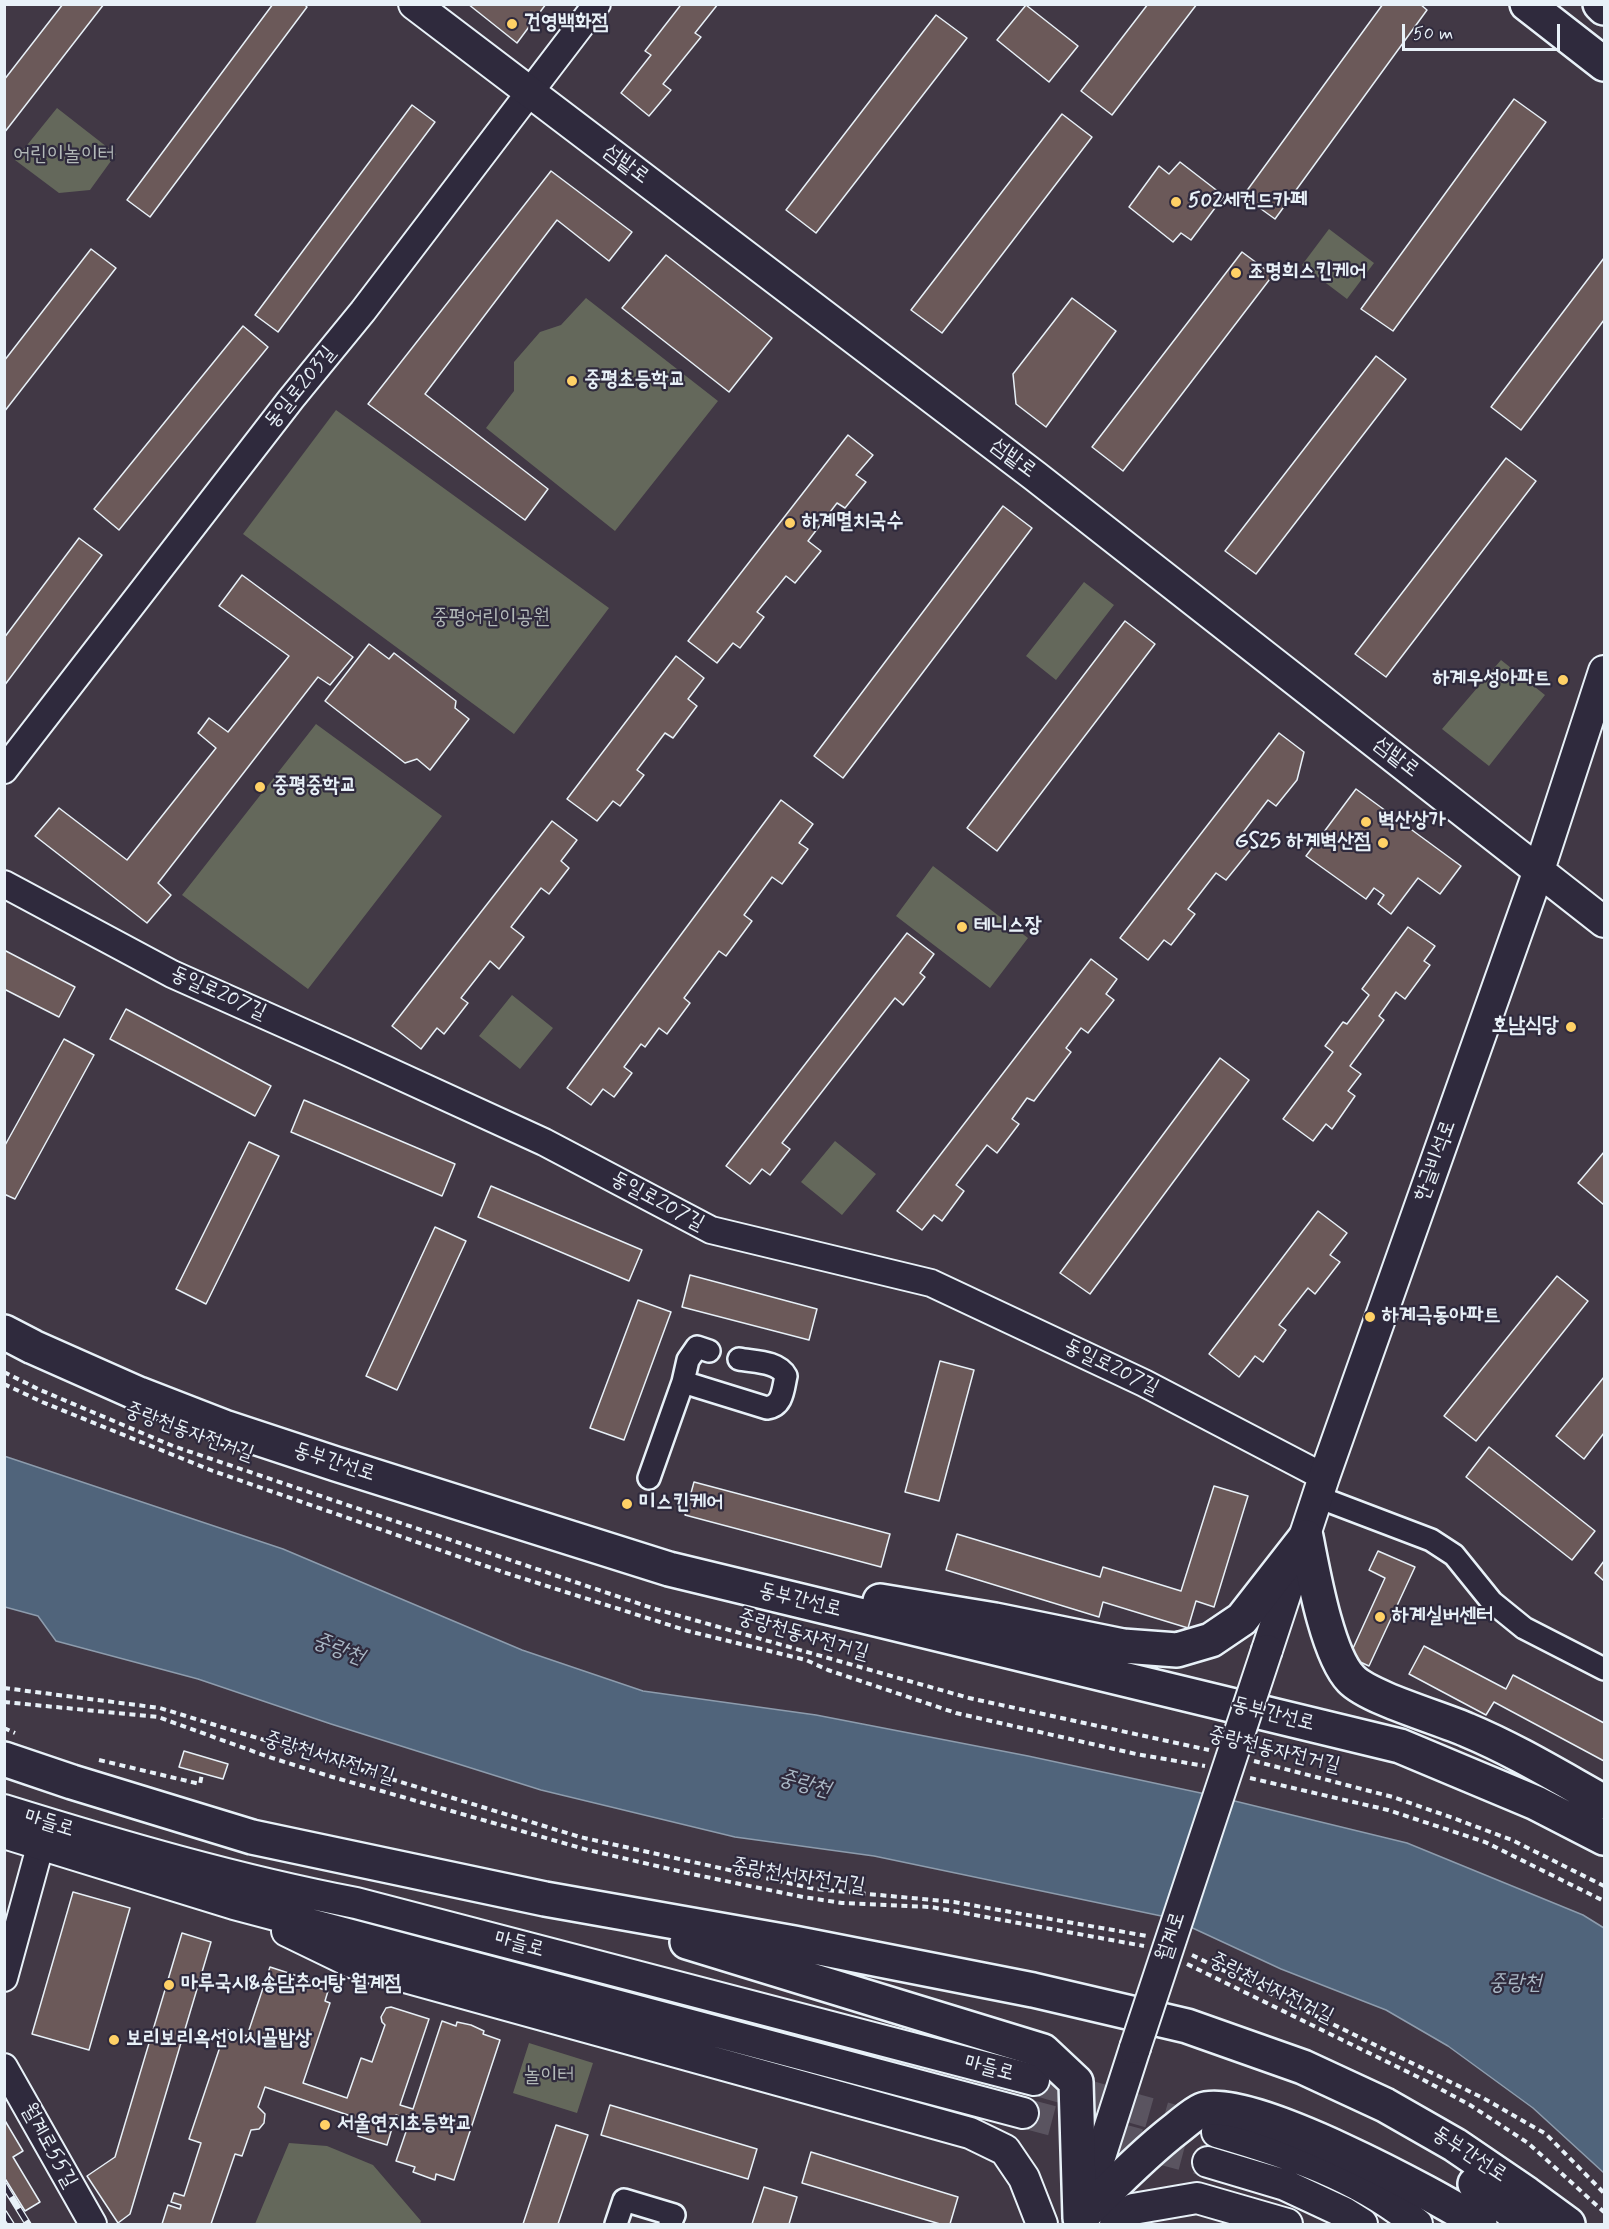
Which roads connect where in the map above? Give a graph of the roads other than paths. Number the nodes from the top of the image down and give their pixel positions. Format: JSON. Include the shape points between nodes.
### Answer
{"nodes":[{"id":1,"x":414,"y":4,"type":"edge"},
{"id":2,"x":597,"y":4,"type":"edge"},
{"id":3,"x":1527,"y":4,"type":"edge"},
{"id":4,"x":1600,"y":4,"type":"edge"},
{"id":5,"x":1605,"y":8,"type":"edge"},
{"id":6,"x":1605,"y":64,"type":"edge"},
{"id":7,"x":531,"y":93,"type":"junction"},
{"id":8,"x":1605,"y":672,"type":"edge"},
{"id":9,"x":4,"y":770,"type":"edge"},
{"id":10,"x":1539,"y":870,"type":"junction"},
{"id":11,"x":4,"y":884,"type":"edge"},
{"id":12,"x":1605,"y":922,"type":"edge"},
{"id":13,"x":4,"y":1332,"type":"edge"},
{"id":14,"x":709,"y":1351,"type":"dead end"},
{"id":15,"x":739,"y":1359,"type":"dead end"},
{"id":16,"x":683,"y":1382,"type":"junction"},
{"id":17,"x":649,"y":1478,"type":"dead end"},
{"id":18,"x":1321,"y":1487,"type":"junction"},
{"id":19,"x":1306,"y":1537,"type":"junction"},
{"id":20,"x":669,"y":1569,"type":"junction"},
{"id":21,"x":1267,"y":1650,"type":"joint"},
{"id":22,"x":1605,"y":1670,"type":"edge"},
{"id":23,"x":13,"y":1747,"type":"edge"},
{"id":24,"x":1605,"y":1802,"type":"edge"},
{"id":25,"x":4,"y":1810,"type":"edge"},
{"id":26,"x":4,"y":1833,"type":"edge"},
{"id":27,"x":44,"y":1834,"type":"junction"},
{"id":28,"x":1605,"y":1838,"type":"edge"},
{"id":29,"x":545,"y":1899,"type":"junction"},
{"id":30,"x":234,"y":1904,"type":"junction"},
{"id":31,"x":794,"y":1943,"type":"junction"},
{"id":32,"x":4,"y":1978,"type":"edge"},
{"id":33,"x":4,"y":2067,"type":"edge"},
{"id":34,"x":1034,"y":2080,"type":"tunnel mouth"},
{"id":35,"x":1023,"y":2113,"type":"tunnel mouth"},
{"id":36,"x":1217,"y":2132,"type":"tunnel mouth"},
{"id":37,"x":1208,"y":2162,"type":"tunnel mouth"},
{"id":38,"x":1079,"y":2221,"type":"edge"},
{"id":39,"x":93,"y":2224,"type":"edge"},
{"id":40,"x":616,"y":2224,"type":"edge"},
{"id":41,"x":670,"y":2224,"type":"edge"},
{"id":42,"x":1042,"y":2224,"type":"edge"},
{"id":43,"x":1115,"y":2224,"type":"edge"},
{"id":44,"x":1287,"y":2224,"type":"edge"},
{"id":45,"x":1362,"y":2224,"type":"edge"},
{"id":46,"x":1417,"y":2224,"type":"edge"},
{"id":47,"x":1480,"y":2224,"type":"edge"},
{"id":48,"x":1528,"y":2224,"type":"edge"},
{"id":49,"x":1568,"y":2224,"type":"edge"}],
"edges":[{"from":1,"to":7,"type":"main road","name":"섬밭로"},
{"from":2,"to":7,"type":"street","name":"동일로203길"},
{"from":3,"to":6,"type":"main road"},
{"from":4,"to":5,"type":"main road"},
{"from":7,"to":9,"type":"street","name":"동일로203길"},
{"from":7,"to":10,"type":"main road","name":"섬밭로","via":[[1035,476]]},
{"from":8,"to":10,"type":"main road","name":"한글비석로"},
{"from":10,"to":12,"type":"main road","name":"섬밭로"},
{"from":10,"to":18,"type":"main road","name":"한글비석로"},
{"from":11,"to":18,"type":"street","name":"동일로207길","via":[[172,974],[544,1142],[711,1230],[931,1283],[1144,1383]]},
{"from":13,"to":20,"type":"main road","name":"동부간선로","via":[[139,1394],[224,1427]]},
{"from":14,"to":16,"type":"street","via":[[695,1348]]},
{"from":15,"to":16,"type":"street","via":[[778,1366],[783,1371],[786,1376],[780,1402],[775,1407],[767,1408]]},
{"from":16,"to":17,"type":"street"},
{"from":18,"to":19,"type":"main road","name":"한글비석로"},
{"from":18,"to":22,"type":"street","via":[[1431,1540],[1454,1555],[1492,1602],[1524,1628]]},
{"from":19,"to":20,"type":"main road","via":[[1242,1619],[1211,1640],[1177,1650],[1123,1646],[755,1576]]},
{"from":19,"to":21,"type":"main road","name":"한글비석로"},
{"from":19,"to":24,"type":"main road","via":[[1318,1597],[1339,1660],[1351,1680],[1375,1694],[1521,1755]]},
{"from":20,"to":28,"type":"main road","name":"동부간선로","via":[[1400,1746],[1536,1803]]},
{"from":21,"to":38,"type":"main road","name":"월계로","bridge":true},
{"from":23,"to":29,"type":"main road","name":"동부간선로","via":[[83,1785],[252,1836]]},
{"from":25,"to":27,"type":"main road","name":"마들로"},
{"from":26,"to":27,"type":"main road","name":"마들로"},
{"from":27,"to":30,"type":"main road","name":"마들로"},
{"from":27,"to":32,"type":"street"},
{"from":27,"to":34,"type":"main road","name":"마들로","via":[[356,1902]]},
{"from":29,"to":31,"type":"main road","name":"동부간선로"},
{"from":29,"to":38,"type":"main road","via":[[1043,2051],[1076,2082]]},
{"from":30,"to":35,"type":"main road","name":"마들로"},
{"from":30,"to":42,"type":"main road","via":[[351,1962],[970,2133],[1005,2150],[1024,2178]]},
{"from":31,"to":48,"type":"main road","via":[[844,1965],[1090,2018],[1248,2066],[1404,2138]]},
{"from":31,"to":49,"type":"main road","name":"동부간선로","via":[[1120,2008],[1268,2053],[1347,2087],[1426,2128]]},
{"from":33,"to":39,"type":"street","name":"월계로55길"},
{"from":36,"to":46,"type":"main road","via":[[1283,2151],[1331,2171]]},
{"from":37,"to":45,"type":"main road","via":[[1285,2185]]},
{"from":38,"to":47,"type":"main road","via":[[1161,2139],[1195,2114],[1214,2107],[1249,2114],[1331,2145],[1408,2181]]},
{"from":40,"to":41,"type":"street","via":[[624,2200],[674,2215]]},
{"from":43,"to":44,"type":"main road","via":[[1133,2209],[1197,2198]]}]}
